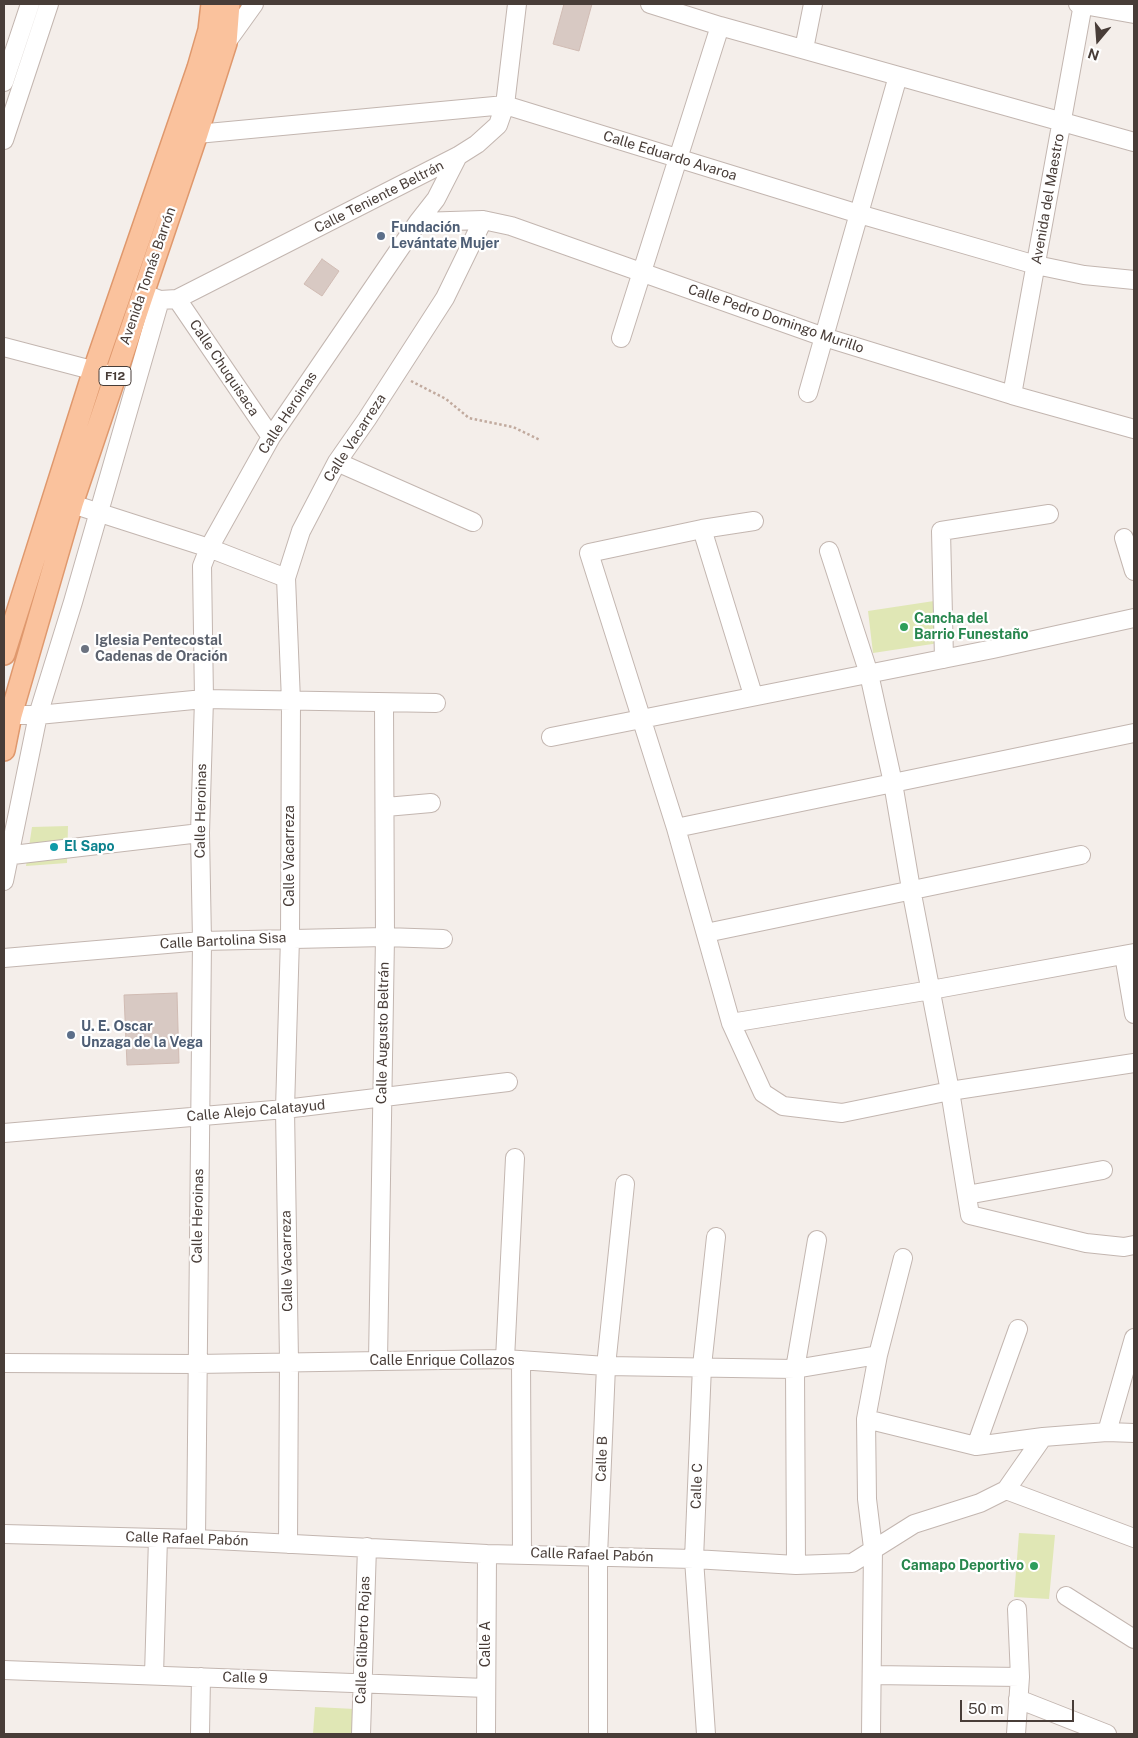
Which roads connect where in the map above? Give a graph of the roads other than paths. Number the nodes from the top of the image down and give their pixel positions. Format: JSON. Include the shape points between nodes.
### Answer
{"nodes":[{"id":1,"x":30,"y":4,"type":"edge"},
{"id":2,"x":49,"y":4,"type":"edge"},
{"id":3,"x":212,"y":4,"type":"edge"},
{"id":4,"x":229,"y":4,"type":"edge"},
{"id":5,"x":254,"y":4,"type":"edge"},
{"id":6,"x":517,"y":4,"type":"edge"},
{"id":7,"x":813,"y":4,"type":"edge"},
{"id":8,"x":1082,"y":4,"type":"edge"},
{"id":9,"x":657,"y":5,"type":"edge"},
{"id":10,"x":1134,"y":14,"type":"edge"},
{"id":11,"x":720,"y":26,"type":"junction"},
{"id":12,"x":226,"y":42,"type":"junction"},
{"id":13,"x":804,"y":49,"type":"junction"},
{"id":14,"x":898,"y":76,"type":"junction"},
{"id":15,"x":4,"y":82,"type":"edge"},
{"id":16,"x":505,"y":105,"type":"junction"},
{"id":17,"x":1062,"y":122,"type":"junction"},
{"id":18,"x":197,"y":134,"type":"junction"},
{"id":19,"x":4,"y":140,"type":"edge"},
{"id":20,"x":1134,"y":142,"type":"edge"},
{"id":21,"x":458,"y":156,"type":"junction"},
{"id":22,"x":678,"y":158,"type":"junction"},
{"id":23,"x":859,"y":214,"type":"junction"},
{"id":24,"x":483,"y":220,"type":"junction"},
{"id":25,"x":418,"y":222,"type":"junction"},
{"id":26,"x":1036,"y":265,"type":"junction"},
{"id":27,"x":642,"y":273,"type":"junction"},
{"id":28,"x":1089,"y":275,"type":"junction"},
{"id":29,"x":1134,"y":280,"type":"edge"},
{"id":30,"x":1134,"y":293,"type":"edge"},
{"id":31,"x":160,"y":297,"type":"junction"},
{"id":32,"x":824,"y":337,"type":"junction"},
{"id":33,"x":621,"y":338,"type":"dead end"},
{"id":34,"x":4,"y":347,"type":"edge"},
{"id":35,"x":94,"y":370,"type":"junction"},
{"id":36,"x":114,"y":377,"type":"junction"},
{"id":37,"x":808,"y":393,"type":"dead end"},
{"id":38,"x":1012,"y":395,"type":"junction"},
{"id":39,"x":1134,"y":429,"type":"edge"},
{"id":40,"x":271,"y":437,"type":"junction"},
{"id":41,"x":337,"y":462,"type":"junction"},
{"id":42,"x":72,"y":504,"type":"junction"},
{"id":43,"x":100,"y":511,"type":"junction"},
{"id":44,"x":1049,"y":514,"type":"dead end"},
{"id":45,"x":754,"y":521,"type":"dead end"},
{"id":46,"x":473,"y":522,"type":"dead end"},
{"id":47,"x":702,"y":529,"type":"junction"},
{"id":48,"x":1124,"y":538,"type":"dead end"},
{"id":49,"x":209,"y":548,"type":"junction"},
{"id":50,"x":829,"y":550,"type":"dead end"},
{"id":51,"x":1134,"y":571,"type":"edge"},
{"id":52,"x":286,"y":578,"type":"junction"},
{"id":53,"x":1134,"y":618,"type":"edge"},
{"id":54,"x":4,"y":654,"type":"edge"},
{"id":55,"x":944,"y":659,"type":"junction"},
{"id":56,"x":870,"y":674,"type":"junction"},
{"id":57,"x":753,"y":695,"type":"junction"},
{"id":58,"x":204,"y":699,"type":"junction"},
{"id":59,"x":291,"y":701,"type":"junction"},
{"id":60,"x":436,"y":703,"type":"dead end"},
{"id":61,"x":384,"y":704,"type":"junction"},
{"id":62,"x":11,"y":715,"type":"junction"},
{"id":63,"x":38,"y":715,"type":"junction"},
{"id":64,"x":641,"y":718,"type":"junction"},
{"id":65,"x":1134,"y":733,"type":"edge"},
{"id":66,"x":551,"y":737,"type":"dead end"},
{"id":67,"x":4,"y":750,"type":"edge"},
{"id":68,"x":893,"y":783,"type":"junction"},
{"id":69,"x":431,"y":803,"type":"dead end"},
{"id":70,"x":386,"y":807,"type":"junction"},
{"id":71,"x":676,"y":828,"type":"junction"},
{"id":72,"x":200,"y":833,"type":"junction"},
{"id":73,"x":1081,"y":855,"type":"dead end"},
{"id":74,"x":6,"y":856,"type":"edge"},
{"id":75,"x":4,"y":881,"type":"edge"},
{"id":76,"x":911,"y":889,"type":"junction"},
{"id":77,"x":706,"y":933,"type":"junction"},
{"id":78,"x":384,"y":936,"type":"junction"},
{"id":79,"x":290,"y":938,"type":"junction"},
{"id":80,"x":443,"y":939,"type":"dead end"},
{"id":81,"x":202,"y":941,"type":"junction"},
{"id":82,"x":1129,"y":954,"type":"edge"},
{"id":83,"x":4,"y":958,"type":"edge"},
{"id":84,"x":931,"y":990,"type":"junction"},
{"id":85,"x":1134,"y":1014,"type":"edge"},
{"id":86,"x":731,"y":1023,"type":"junction"},
{"id":87,"x":1134,"y":1063,"type":"edge"},
{"id":88,"x":508,"y":1082,"type":"dead end"},
{"id":89,"x":950,"y":1091,"type":"junction"},
{"id":90,"x":383,"y":1099,"type":"junction"},
{"id":91,"x":285,"y":1109,"type":"junction"},
{"id":92,"x":199,"y":1116,"type":"junction"},
{"id":93,"x":4,"y":1133,"type":"edge"},
{"id":94,"x":515,"y":1158,"type":"dead end"},
{"id":95,"x":1103,"y":1170,"type":"dead end"},
{"id":96,"x":625,"y":1184,"type":"dead end"},
{"id":97,"x":967,"y":1195,"type":"junction"},
{"id":98,"x":716,"y":1237,"type":"dead end"},
{"id":99,"x":817,"y":1240,"type":"dead end"},
{"id":100,"x":1134,"y":1245,"type":"edge"},
{"id":101,"x":903,"y":1258,"type":"dead end"},
{"id":102,"x":1018,"y":1329,"type":"dead end"},
{"id":103,"x":1134,"y":1338,"type":"edge"},
{"id":104,"x":878,"y":1355,"type":"junction"},
{"id":105,"x":513,"y":1359,"type":"junction"},
{"id":106,"x":289,"y":1361,"type":"junction"},
{"id":107,"x":378,"y":1361,"type":"junction"},
{"id":108,"x":4,"y":1363,"type":"edge"},
{"id":109,"x":196,"y":1364,"type":"junction"},
{"id":110,"x":606,"y":1366,"type":"junction"},
{"id":111,"x":702,"y":1366,"type":"junction"},
{"id":112,"x":795,"y":1368,"type":"junction"},
{"id":113,"x":866,"y":1419,"type":"junction"},
{"id":114,"x":1107,"y":1432,"type":"junction"},
{"id":115,"x":1134,"y":1433,"type":"edge"},
{"id":116,"x":1043,"y":1437,"type":"junction"},
{"id":117,"x":976,"y":1446,"type":"junction"},
{"id":118,"x":1006,"y":1490,"type":"junction"},
{"id":119,"x":4,"y":1534,"type":"edge"},
{"id":120,"x":158,"y":1538,"type":"junction"},
{"id":121,"x":1134,"y":1538,"type":"edge"},
{"id":122,"x":196,"y":1539,"type":"junction"},
{"id":123,"x":288,"y":1544,"type":"junction"},
{"id":124,"x":367,"y":1547,"type":"junction"},
{"id":125,"x":873,"y":1548,"type":"junction"},
{"id":126,"x":522,"y":1553,"type":"junction"},
{"id":127,"x":487,"y":1554,"type":"junction"},
{"id":128,"x":598,"y":1556,"type":"junction"},
{"id":129,"x":694,"y":1559,"type":"junction"},
{"id":130,"x":796,"y":1565,"type":"junction"},
{"id":131,"x":1066,"y":1596,"type":"dead end"},
{"id":132,"x":1017,"y":1609,"type":"dead end"},
{"id":133,"x":1134,"y":1639,"type":"edge"},
{"id":134,"x":4,"y":1670,"type":"edge"},
{"id":135,"x":154,"y":1675,"type":"junction"},
{"id":136,"x":872,"y":1675,"type":"junction"},
{"id":137,"x":201,"y":1677,"type":"junction"},
{"id":138,"x":1020,"y":1677,"type":"junction"},
{"id":139,"x":361,"y":1683,"type":"junction"},
{"id":140,"x":486,"y":1688,"type":"junction"},
{"id":141,"x":1018,"y":1698,"type":"junction"},
{"id":142,"x":200,"y":1734,"type":"edge"},
{"id":143,"x":360,"y":1734,"type":"edge"},
{"id":144,"x":486,"y":1734,"type":"edge"},
{"id":145,"x":495,"y":1734,"type":"edge"},
{"id":146,"x":598,"y":1734,"type":"edge"},
{"id":147,"x":706,"y":1734,"type":"edge"},
{"id":148,"x":872,"y":1734,"type":"edge"},
{"id":149,"x":1016,"y":1734,"type":"edge"},
{"id":150,"x":1107,"y":1734,"type":"edge"}],
"edges":[{"from":1,"to":15,"type":"street"},
{"from":2,"to":19,"type":"street"},
{"from":3,"to":35,"type":"main road","name":"Avenida Tomás Barrón","number":"F12","via":[[198,68]]},
{"from":4,"to":12,"type":"main road","name":"Avenida Tomás Barrón","number":"F12"},
{"from":5,"to":12,"type":"street"},
{"from":6,"to":16,"type":"street","name":"Calle Teniente Beltrán"},
{"from":7,"to":13,"type":"street"},
{"from":8,"to":10,"type":"street"},
{"from":8,"to":17,"type":"street","name":"Avenida del Maestro"},
{"from":9,"to":11,"type":"street"},
{"from":11,"to":13,"type":"street"},
{"from":11,"to":22,"type":"street"},
{"from":12,"to":18,"type":"main road","name":"Avenida Tomás Barrón","number":"F12"},
{"from":13,"to":14,"type":"street"},
{"from":14,"to":17,"type":"street"},
{"from":14,"to":23,"type":"street"},
{"from":16,"to":18,"type":"street","name":"Calle Eduardo Avaroa"},
{"from":16,"to":21,"type":"street","name":"Calle Teniente Beltrán","via":[[498,124]]},
{"from":16,"to":22,"type":"street","name":"Calle Eduardo Avaroa"},
{"from":17,"to":20,"type":"street"},
{"from":17,"to":26,"type":"street","name":"Avenida del Maestro"},
{"from":18,"to":31,"type":"main road","name":"Avenida Tomás Barrón","number":"F12"},
{"from":21,"to":25,"type":"street","name":"Calle Heroinas","via":[[436,199]]},
{"from":21,"to":31,"type":"street","name":"Calle Teniente Beltrán"},
{"from":22,"to":23,"type":"street","name":"Calle Eduardo Avaroa"},
{"from":22,"to":27,"type":"street"},
{"from":23,"to":26,"type":"street","name":"Calle Eduardo Avaroa"},
{"from":23,"to":32,"type":"street"},
{"from":24,"to":25,"type":"street","name":"Calle Pedro Domingo Murillo"},
{"from":24,"to":27,"type":"street","name":"Calle Pedro Domingo Murillo","via":[[511,226]]},
{"from":24,"to":41,"type":"street","name":"Calle Vacarreza","via":[[445,298]]},
{"from":25,"to":40,"type":"street","name":"Calle Heroinas"},
{"from":26,"to":28,"type":"street","name":"Calle Eduardo Avaroa"},
{"from":26,"to":38,"type":"street","name":"Avenida del Maestro"},
{"from":27,"to":32,"type":"street","name":"Calle Pedro Domingo Murillo"},
{"from":27,"to":33,"type":"street"},
{"from":28,"to":29,"type":"street","name":"Calle Eduardo Avaroa"},
{"from":28,"to":30,"type":"street"},
{"from":31,"to":36,"type":"main road","name":"Avenida Tomás Barrón","number":"F12"},
{"from":31,"to":40,"type":"street","name":"Calle Chuquisaca"},
{"from":31,"to":43,"type":"street"},
{"from":32,"to":37,"type":"street"},
{"from":32,"to":38,"type":"street","name":"Calle Pedro Domingo Murillo"},
{"from":34,"to":35,"type":"street"},
{"from":35,"to":36,"type":"street"},
{"from":35,"to":54,"type":"main road","name":"Avenida Tomás Barrón","number":"F12"},
{"from":36,"to":42,"type":"main road","name":"Avenida Tomás Barrón","number":"F12"},
{"from":38,"to":39,"type":"street","name":"Calle Pedro Domingo Murillo"},
{"from":40,"to":49,"type":"street","name":"Calle Heroinas"},
{"from":41,"to":46,"type":"street"},
{"from":41,"to":52,"type":"street","name":"Calle Vacarreza","via":[[301,531]]},
{"from":42,"to":43,"type":"street"},
{"from":42,"to":62,"type":"main road","name":"Avenida Tomás Barrón","number":"F12"},
{"from":43,"to":49,"type":"street"},
{"from":43,"to":63,"type":"street"},
{"from":44,"to":55,"type":"street","via":[[941,531]]},
{"from":45,"to":47,"type":"street"},
{"from":47,"to":57,"type":"street"},
{"from":47,"to":64,"type":"street","via":[[589,553]]},
{"from":48,"to":51,"type":"street"},
{"from":49,"to":52,"type":"street"},
{"from":49,"to":58,"type":"street","name":"Calle Heroinas","via":[[202,566]]},
{"from":50,"to":56,"type":"street"},
{"from":52,"to":59,"type":"street","name":"Calle Vacarreza"},
{"from":53,"to":55,"type":"street"},
{"from":55,"to":56,"type":"street"},
{"from":56,"to":57,"type":"street"},
{"from":56,"to":68,"type":"street"},
{"from":57,"to":64,"type":"street"},
{"from":58,"to":59,"type":"street"},
{"from":58,"to":63,"type":"street"},
{"from":58,"to":72,"type":"street","name":"Calle Heroinas"},
{"from":59,"to":61,"type":"street"},
{"from":59,"to":79,"type":"street","name":"Calle Vacarreza"},
{"from":60,"to":61,"type":"street"},
{"from":61,"to":70,"type":"street","name":"Calle Augusto Beltrán"},
{"from":62,"to":63,"type":"street"},
{"from":62,"to":67,"type":"main road","name":"Avenida Tomás Barrón","number":"F12"},
{"from":63,"to":74,"type":"street"},
{"from":64,"to":66,"type":"street"},
{"from":64,"to":71,"type":"street"},
{"from":65,"to":68,"type":"street"},
{"from":68,"to":71,"type":"street"},
{"from":68,"to":76,"type":"street"},
{"from":69,"to":70,"type":"street"},
{"from":70,"to":78,"type":"street","name":"Calle Augusto Beltrán"},
{"from":71,"to":77,"type":"street"},
{"from":72,"to":74,"type":"street"},
{"from":72,"to":81,"type":"street","name":"Calle Heroinas"},
{"from":73,"to":76,"type":"street"},
{"from":74,"to":75,"type":"street"},
{"from":76,"to":77,"type":"street"},
{"from":76,"to":84,"type":"street"},
{"from":77,"to":86,"type":"street"},
{"from":78,"to":79,"type":"street","name":"Calle Bartolina Sisa"},
{"from":78,"to":80,"type":"street","name":"Calle Bartolina Sisa"},
{"from":78,"to":90,"type":"street","name":"Calle Augusto Beltrán"},
{"from":79,"to":81,"type":"street","name":"Calle Bartolina Sisa"},
{"from":79,"to":91,"type":"street","name":"Calle Vacarreza"},
{"from":81,"to":83,"type":"street","name":"Calle Bartolina Sisa"},
{"from":81,"to":92,"type":"street","name":"Calle Heroinas"},
{"from":82,"to":84,"type":"street"},
{"from":82,"to":85,"type":"street"},
{"from":84,"to":86,"type":"street"},
{"from":84,"to":89,"type":"street"},
{"from":86,"to":89,"type":"street","via":[[763,1093],[783,1106],[842,1113]]},
{"from":87,"to":89,"type":"street"},
{"from":88,"to":90,"type":"street","name":"Calle Alejo Calatayud"},
{"from":89,"to":97,"type":"street"},
{"from":90,"to":91,"type":"street","name":"Calle Alejo Calatayud"},
{"from":90,"to":107,"type":"street","name":"Calle Augusto Beltrán"},
{"from":91,"to":92,"type":"street","name":"Calle Alejo Calatayud"},
{"from":91,"to":106,"type":"street","name":"Calle Vacarreza"},
{"from":92,"to":93,"type":"street","name":"Calle Alejo Calatayud"},
{"from":92,"to":109,"type":"street","name":"Calle Heroinas"},
{"from":94,"to":105,"type":"street"},
{"from":95,"to":97,"type":"street"},
{"from":96,"to":110,"type":"street","name":"Calle B"},
{"from":97,"to":100,"type":"street","via":[[970,1215],[1086,1243]]},
{"from":98,"to":111,"type":"street","name":"Calle C"},
{"from":99,"to":112,"type":"street"},
{"from":101,"to":104,"type":"street"},
{"from":102,"to":117,"type":"street"},
{"from":103,"to":114,"type":"street"},
{"from":104,"to":112,"type":"street","name":"Calle Enrique Collazos"},
{"from":104,"to":113,"type":"street"},
{"from":105,"to":107,"type":"street","name":"Calle Enrique Collazos"},
{"from":105,"to":110,"type":"street","name":"Calle Enrique Collazos"},
{"from":105,"to":126,"type":"street"},
{"from":106,"to":107,"type":"street","name":"Calle Enrique Collazos"},
{"from":106,"to":109,"type":"street","name":"Calle Enrique Collazos"},
{"from":106,"to":123,"type":"street","name":"Calle Vacarreza"},
{"from":108,"to":109,"type":"street","name":"Calle Enrique Collazos"},
{"from":109,"to":122,"type":"street","name":"Calle Heroinas"},
{"from":110,"to":111,"type":"street","name":"Calle Enrique Collazos"},
{"from":110,"to":128,"type":"street","name":"Calle B"},
{"from":111,"to":112,"type":"street","name":"Calle Enrique Collazos"},
{"from":111,"to":129,"type":"street","name":"Calle C"},
{"from":112,"to":130,"type":"street"},
{"from":113,"to":117,"type":"street"},
{"from":113,"to":125,"type":"street"},
{"from":114,"to":115,"type":"street"},
{"from":114,"to":116,"type":"street"},
{"from":116,"to":117,"type":"street"},
{"from":116,"to":118,"type":"street","name":"Calle Rafael Pabón"},
{"from":118,"to":121,"type":"street"},
{"from":118,"to":125,"type":"street","name":"Calle Rafael Pabón","via":[[980,1504],[914,1524]]},
{"from":119,"to":120,"type":"street","name":"Calle Rafael Pabón"},
{"from":120,"to":122,"type":"street","name":"Calle Rafael Pabón"},
{"from":120,"to":135,"type":"street"},
{"from":122,"to":123,"type":"street","name":"Calle Rafael Pabón"},
{"from":123,"to":124,"type":"street","name":"Calle Rafael Pabón"},
{"from":124,"to":127,"type":"street","name":"Calle Rafael Pabón"},
{"from":124,"to":139,"type":"street","name":"Calle Gilberto Rojas"},
{"from":125,"to":130,"type":"street","name":"Calle Rafael Pabón","via":[[852,1563]]},
{"from":125,"to":136,"type":"street"},
{"from":126,"to":127,"type":"street","name":"Calle Rafael Pabón"},
{"from":126,"to":128,"type":"street","name":"Calle Rafael Pabón"},
{"from":127,"to":140,"type":"street","name":"Calle A"},
{"from":128,"to":129,"type":"street","name":"Calle Rafael Pabón"},
{"from":128,"to":146,"type":"street","name":"Calle B"},
{"from":129,"to":130,"type":"street","name":"Calle Rafael Pabón"},
{"from":129,"to":147,"type":"street","name":"Calle C"},
{"from":131,"to":133,"type":"street"},
{"from":132,"to":138,"type":"street"},
{"from":134,"to":135,"type":"street","name":"Calle 9"},
{"from":135,"to":137,"type":"street","name":"Calle 9"},
{"from":136,"to":138,"type":"street"},
{"from":136,"to":148,"type":"street"},
{"from":137,"to":139,"type":"street","name":"Calle 9"},
{"from":137,"to":142,"type":"street"},
{"from":138,"to":141,"type":"street"},
{"from":139,"to":140,"type":"street","name":"Calle 9"},
{"from":139,"to":143,"type":"street","name":"Calle Gilberto Rojas"},
{"from":140,"to":144,"type":"street","name":"Calle A"},
{"from":141,"to":149,"type":"street"},
{"from":141,"to":150,"type":"street"},
{"from":144,"to":145,"type":"street"}]}
